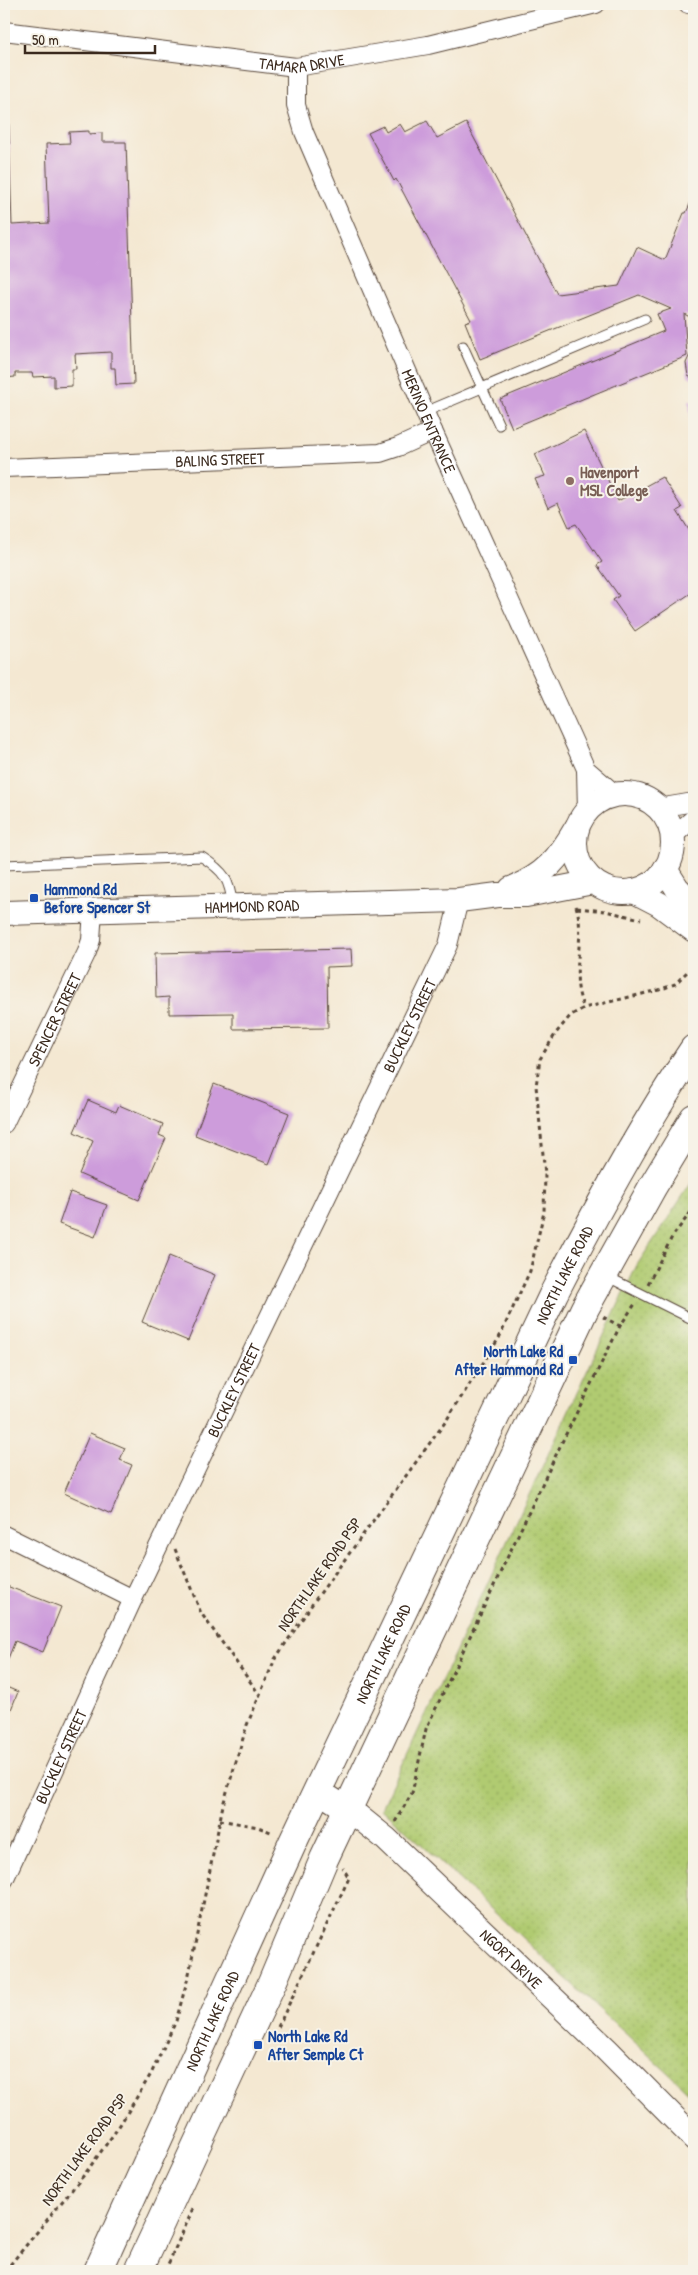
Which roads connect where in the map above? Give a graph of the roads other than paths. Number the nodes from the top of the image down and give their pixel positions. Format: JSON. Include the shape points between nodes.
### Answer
{"nodes":[{"id":1,"x":596,"y":4,"type":"edge"},
{"id":2,"x":688,"y":4,"type":"edge"},
{"id":3,"x":694,"y":5,"type":"edge"},
{"id":4,"x":4,"y":31,"type":"edge"},
{"id":5,"x":296,"y":67,"type":"junction"},
{"id":6,"x":645,"y":319,"type":"dead end"},
{"id":7,"x":463,"y":346,"type":"dead end"},
{"id":8,"x":482,"y":386,"type":"junction"},
{"id":9,"x":425,"y":412,"type":"junction"},
{"id":10,"x":499,"y":425,"type":"dead end"},
{"id":11,"x":433,"y":431,"type":"junction"},
{"id":12,"x":4,"y":468,"type":"edge"},
{"id":13,"x":586,"y":769,"type":"junction"},
{"id":14,"x":615,"y":794,"type":"junction"},
{"id":15,"x":694,"y":802,"type":"edge"},
{"id":16,"x":658,"y":808,"type":"junction"},
{"id":17,"x":694,"y":818,"type":"edge"},
{"id":18,"x":582,"y":819,"type":"junction"},
{"id":19,"x":672,"y":837,"type":"junction"},
{"id":20,"x":4,"y":864,"type":"edge"},
{"id":21,"x":666,"y":869,"type":"junction"},
{"id":22,"x":593,"y":882,"type":"junction"},
{"id":23,"x":634,"y":891,"type":"junction"},
{"id":24,"x":498,"y":895,"type":"junction"},
{"id":25,"x":460,"y":900,"type":"junction"},
{"id":26,"x":694,"y":905,"type":"edge"},
{"id":27,"x":233,"y":907,"type":"junction"},
{"id":28,"x":93,"y":910,"type":"junction"},
{"id":29,"x":4,"y":913,"type":"edge"},
{"id":30,"x":694,"y":930,"type":"edge"},
{"id":31,"x":694,"y":1048,"type":"edge"},
{"id":32,"x":694,"y":1118,"type":"edge"},
{"id":33,"x":4,"y":1124,"type":"edge"},
{"id":34,"x":604,"y":1275,"type":"junction"},
{"id":35,"x":694,"y":1320,"type":"edge"},
{"id":36,"x":4,"y":1535,"type":"edge"},
{"id":37,"x":133,"y":1599,"type":"junction"},
{"id":38,"x":317,"y":1790,"type":"junction"},
{"id":39,"x":348,"y":1809,"type":"junction"},
{"id":40,"x":4,"y":1880,"type":"edge"},
{"id":41,"x":694,"y":2138,"type":"edge"},
{"id":42,"x":98,"y":2271,"type":"edge"},
{"id":43,"x":138,"y":2271,"type":"edge"}],
"edges":[{"from":1,"to":5,"type":"street","name":"TAMARA DRIVE","via":[[428,45]]},
{"from":2,"to":3,"type":"street"},
{"from":4,"to":5,"type":"street","name":"TAMARA DRIVE"},
{"from":5,"to":9,"type":"street","name":"MERINO ENTRANCE","via":[[296,105],[304,132]]},
{"from":6,"to":8,"type":"lane"},
{"from":7,"to":8,"type":"lane"},
{"from":8,"to":9,"type":"lane"},
{"from":8,"to":10,"type":"lane"},
{"from":9,"to":11,"type":"street","name":"MERINO ENTRANCE"},
{"from":11,"to":12,"type":"street","name":"BALING STREET","via":[[380,453]]},
{"from":11,"to":13,"type":"street","name":"MERINO ENTRANCE"},
{"from":13,"to":14,"type":"street","name":"MERINO ENTRANCE"},
{"from":13,"to":18,"type":"street","name":"MERINO ENTRANCE"},
{"from":14,"to":16,"type":"main road","via":[[630,794]]},
{"from":14,"to":18,"type":"main road","via":[[600,800]]},
{"from":15,"to":16,"type":"street"},
{"from":16,"to":19,"type":"main road","via":[[668,821]]},
{"from":17,"to":19,"type":"street"},
{"from":18,"to":22,"type":"main road","via":[[575,842],[577,857]]},
{"from":18,"to":24,"type":"main road","name":"HAMMOND ROAD","via":[[555,862],[522,885]]},
{"from":19,"to":21,"type":"main road","via":[[672,854]]},
{"from":20,"to":27,"type":"lane","via":[[202,857],[217,867],[230,884]]},
{"from":21,"to":23,"type":"main road","via":[[646,887]]},
{"from":21,"to":26,"type":"main road","via":[[677,888]]},
{"from":22,"to":23,"type":"main road","via":[[612,891]]},
{"from":22,"to":24,"type":"main road","name":"HAMMOND ROAD","via":[[572,897]]},
{"from":23,"to":30,"type":"main road","via":[[659,904]]},
{"from":24,"to":25,"type":"main road","name":"HAMMOND ROAD"},
{"from":25,"to":27,"type":"main road","name":"HAMMOND ROAD"},
{"from":25,"to":37,"type":"street","name":"BUCKLEY STREET","via":[[448,945]]},
{"from":27,"to":28,"type":"main road","name":"HAMMOND ROAD"},
{"from":28,"to":29,"type":"main road","name":"HAMMOND ROAD"},
{"from":28,"to":33,"type":"street","name":"SPENCER STREET","via":[[91,940]]},
{"from":31,"to":38,"type":"main road","name":"NORTH LAKE ROAD","via":[[664,1093],[554,1292]]},
{"from":32,"to":34,"type":"main road"},
{"from":34,"to":35,"type":"lane"},
{"from":34,"to":39,"type":"main road","via":[[585,1308]]},
{"from":36,"to":37,"type":"street"},
{"from":37,"to":40,"type":"street","name":"BUCKLEY STREET"},
{"from":38,"to":39,"type":"main road","name":"NGORT DRIVE"},
{"from":38,"to":42,"type":"main road","name":"NORTH LAKE ROAD"},
{"from":39,"to":41,"type":"main road","name":"NGORT DRIVE","via":[[385,1838],[607,2050]]},
{"from":39,"to":43,"type":"main road","via":[[252,2027]]}]}
